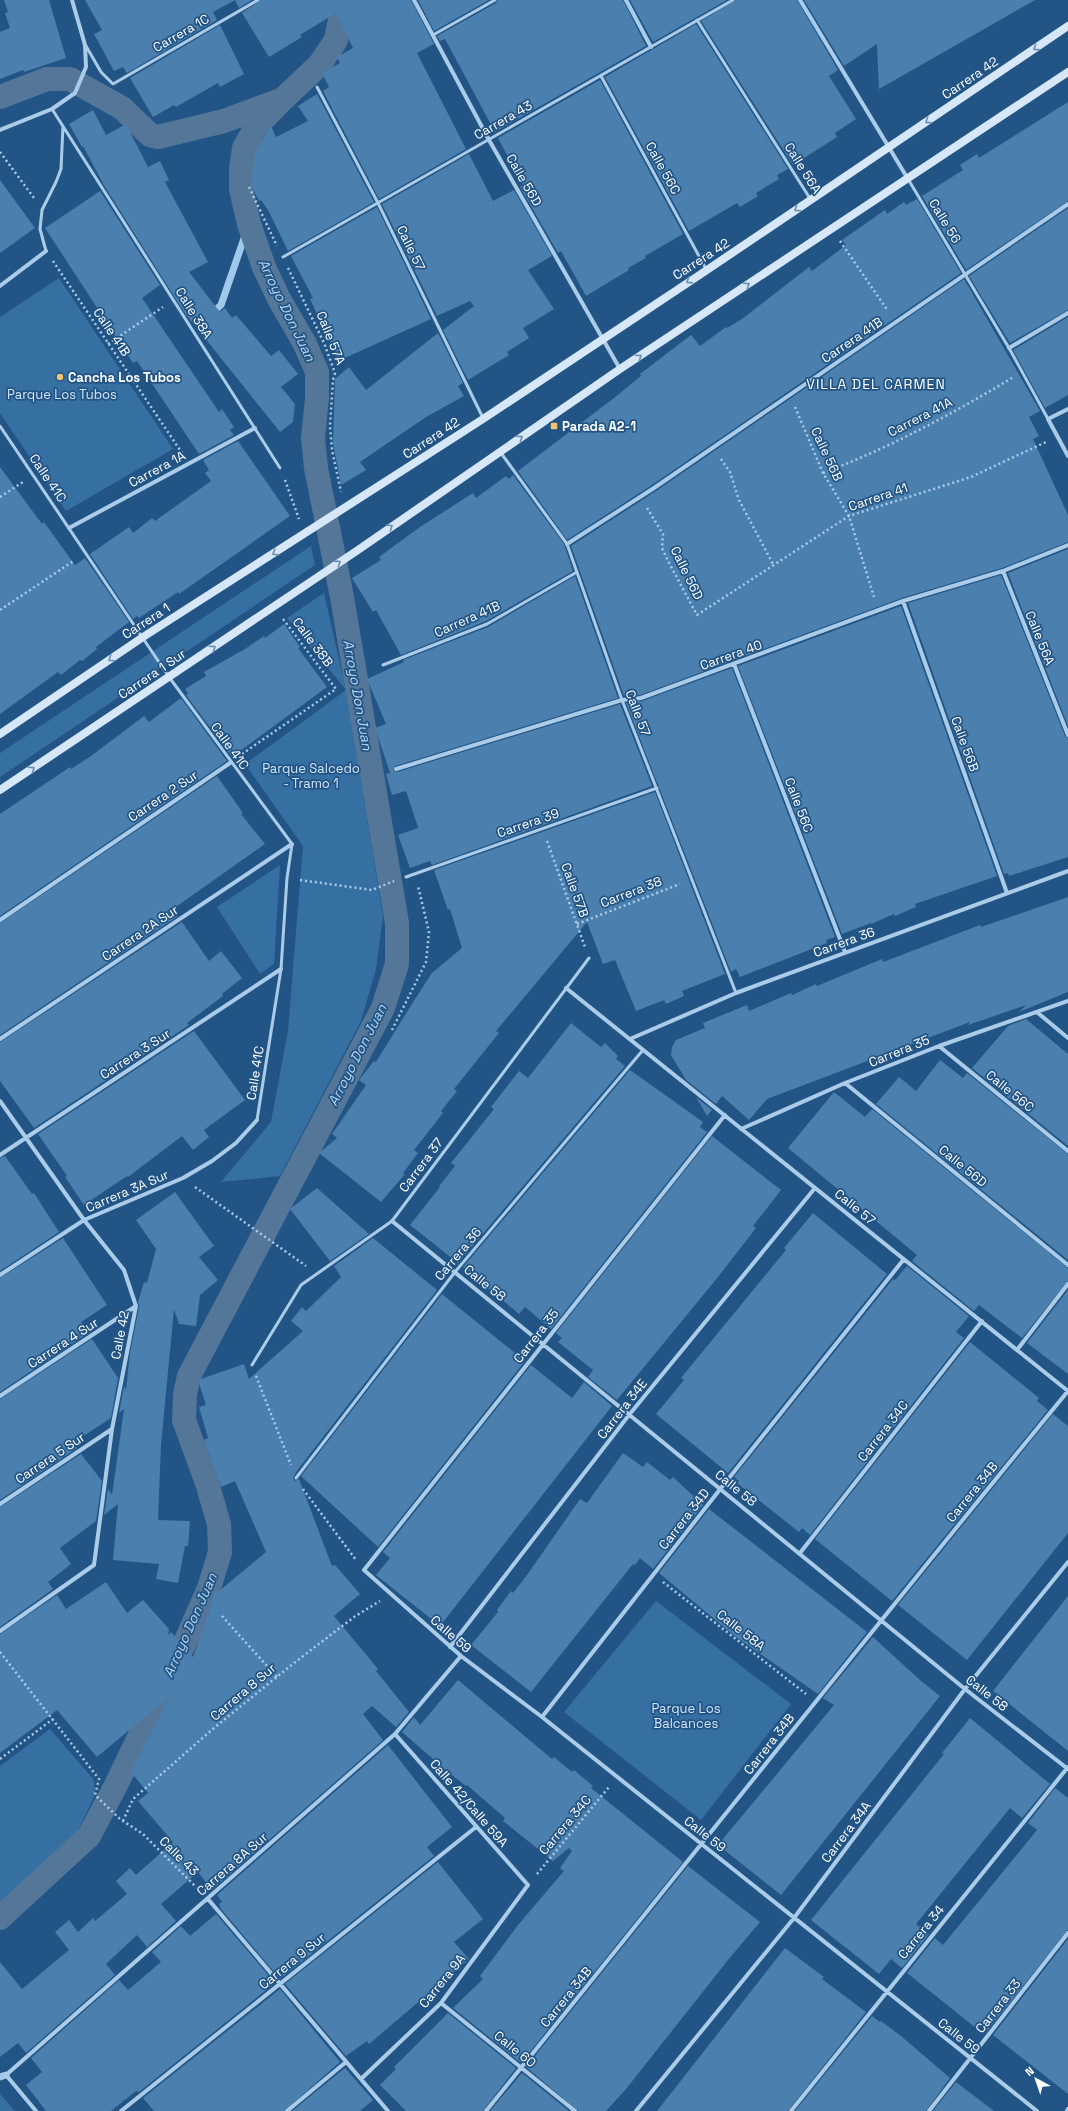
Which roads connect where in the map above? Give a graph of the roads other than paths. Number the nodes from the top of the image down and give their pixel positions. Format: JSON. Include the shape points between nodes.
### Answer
{"nodes":[{"id":1,"x":72,"y":0,"type":"edge"},
{"id":2,"x":258,"y":0,"type":"edge"},
{"id":3,"x":414,"y":0,"type":"edge"},
{"id":4,"x":495,"y":0,"type":"edge"},
{"id":5,"x":626,"y":0,"type":"edge"},
{"id":6,"x":733,"y":0,"type":"edge"},
{"id":7,"x":800,"y":0,"type":"edge"},
{"id":8,"x":697,"y":20,"type":"junction"},
{"id":9,"x":1068,"y":26,"type":"edge"},
{"id":10,"x":433,"y":35,"type":"junction"},
{"id":11,"x":85,"y":45,"type":"junction"},
{"id":12,"x":650,"y":47,"type":"junction"},
{"id":13,"x":1068,"y":72,"type":"edge"},
{"id":14,"x":601,"y":76,"type":"junction"},
{"id":15,"x":317,"y":87,"type":"dead end"},
{"id":16,"x":52,"y":109,"type":"junction"},
{"id":17,"x":63,"y":126,"type":"junction"},
{"id":18,"x":0,"y":130,"type":"edge"},
{"id":19,"x":489,"y":140,"type":"junction"},
{"id":20,"x":889,"y":147,"type":"junction"},
{"id":21,"x":908,"y":179,"type":"junction"},
{"id":22,"x":811,"y":200,"type":"junction"},
{"id":23,"x":378,"y":203,"type":"junction"},
{"id":24,"x":1068,"y":204,"type":"edge"},
{"id":25,"x":46,"y":251,"type":"joint"},
{"id":26,"x":283,"y":257,"type":"road end"},
{"id":27,"x":707,"y":270,"type":"junction"},
{"id":28,"x":965,"y":274,"type":"junction"},
{"id":29,"x":0,"y":286,"type":"edge"},
{"id":30,"x":1068,"y":313,"type":"edge"},
{"id":31,"x":603,"y":338,"type":"junction"},
{"id":32,"x":1009,"y":348,"type":"junction"},
{"id":33,"x":620,"y":369,"type":"junction"},
{"id":34,"x":1068,"y":409,"type":"edge"},
{"id":35,"x":483,"y":419,"type":"junction"},
{"id":36,"x":1048,"y":419,"type":"junction"},
{"id":37,"x":0,"y":426,"type":"edge"},
{"id":38,"x":255,"y":428,"type":"junction"},
{"id":39,"x":500,"y":452,"type":"junction"},
{"id":40,"x":1068,"y":456,"type":"edge"},
{"id":41,"x":280,"y":468,"type":"road end"},
{"id":42,"x":69,"y":528,"type":"junction"},
{"id":43,"x":307,"y":533,"type":"joint"},
{"id":44,"x":567,"y":544,"type":"junction"},
{"id":45,"x":1068,"y":545,"type":"edge"},
{"id":46,"x":577,"y":572,"type":"junction"},
{"id":47,"x":1003,"y":572,"type":"junction"},
{"id":48,"x":903,"y":601,"type":"junction"},
{"id":49,"x":143,"y":637,"type":"junction"},
{"id":50,"x":734,"y":664,"type":"junction"},
{"id":51,"x":383,"y":665,"type":"dead end"},
{"id":52,"x":169,"y":677,"type":"junction"},
{"id":53,"x":622,"y":700,"type":"junction"},
{"id":54,"x":0,"y":734,"type":"edge"},
{"id":55,"x":1068,"y":735,"type":"edge"},
{"id":56,"x":230,"y":763,"type":"junction"},
{"id":57,"x":396,"y":769,"type":"dead end"},
{"id":58,"x":656,"y":788,"type":"junction"},
{"id":59,"x":0,"y":790,"type":"edge"},
{"id":60,"x":292,"y":844,"type":"junction"},
{"id":61,"x":1068,"y":871,"type":"edge"},
{"id":62,"x":406,"y":877,"type":"road end"},
{"id":63,"x":1007,"y":893,"type":"junction"},
{"id":64,"x":0,"y":920,"type":"edge"},
{"id":65,"x":845,"y":952,"type":"junction"},
{"id":66,"x":589,"y":958,"type":"road end"},
{"id":67,"x":280,"y":969,"type":"junction"},
{"id":68,"x":566,"y":988,"type":"junction"},
{"id":69,"x":736,"y":993,"type":"junction"},
{"id":70,"x":1068,"y":1001,"type":"edge"},
{"id":71,"x":1038,"y":1012,"type":"junction"},
{"id":72,"x":1068,"y":1038,"type":"edge"},
{"id":73,"x":0,"y":1039,"type":"edge"},
{"id":74,"x":630,"y":1039,"type":"junction"},
{"id":75,"x":939,"y":1046,"type":"junction"},
{"id":76,"x":643,"y":1050,"type":"junction"},
{"id":77,"x":845,"y":1083,"type":"junction"},
{"id":78,"x":0,"y":1101,"type":"edge"},
{"id":79,"x":725,"y":1116,"type":"junction"},
{"id":80,"x":258,"y":1120,"type":"joint"},
{"id":81,"x":741,"y":1129,"type":"junction"},
{"id":82,"x":26,"y":1138,"type":"junction"},
{"id":83,"x":1068,"y":1151,"type":"edge"},
{"id":84,"x":0,"y":1155,"type":"edge"},
{"id":85,"x":815,"y":1188,"type":"junction"},
{"id":86,"x":84,"y":1220,"type":"junction"},
{"id":87,"x":392,"y":1221,"type":"junction"},
{"id":88,"x":904,"y":1259,"type":"junction"},
{"id":89,"x":1068,"y":1264,"type":"edge"},
{"id":90,"x":455,"y":1272,"type":"junction"},
{"id":91,"x":0,"y":1275,"type":"edge"},
{"id":92,"x":1068,"y":1284,"type":"edge"},
{"id":93,"x":136,"y":1306,"type":"junction"},
{"id":94,"x":982,"y":1321,"type":"junction"},
{"id":95,"x":543,"y":1343,"type":"junction"},
{"id":96,"x":1017,"y":1350,"type":"junction"},
{"id":97,"x":252,"y":1365,"type":"dead end"},
{"id":98,"x":1068,"y":1391,"type":"edge"},
{"id":99,"x":0,"y":1396,"type":"edge"},
{"id":100,"x":629,"y":1415,"type":"junction"},
{"id":101,"x":112,"y":1429,"type":"junction"},
{"id":102,"x":296,"y":1478,"type":"dead end"},
{"id":103,"x":720,"y":1488,"type":"junction"},
{"id":104,"x":0,"y":1504,"type":"edge"},
{"id":105,"x":800,"y":1554,"type":"junction"},
{"id":106,"x":1068,"y":1562,"type":"edge"},
{"id":107,"x":364,"y":1570,"type":"joint"},
{"id":108,"x":880,"y":1619,"type":"junction"},
{"id":109,"x":0,"y":1631,"type":"edge"},
{"id":110,"x":450,"y":1647,"type":"junction"},
{"id":111,"x":461,"y":1656,"type":"junction"},
{"id":112,"x":965,"y":1689,"type":"junction"},
{"id":113,"x":542,"y":1717,"type":"junction"},
{"id":114,"x":395,"y":1734,"type":"junction"},
{"id":115,"x":1068,"y":1768,"type":"edge"},
{"id":116,"x":476,"y":1827,"type":"junction"},
{"id":117,"x":702,"y":1845,"type":"junction"},
{"id":118,"x":528,"y":1885,"type":"joint"},
{"id":119,"x":208,"y":1899,"type":"junction"},
{"id":120,"x":794,"y":1918,"type":"junction"},
{"id":121,"x":1068,"y":1933,"type":"edge"},
{"id":122,"x":281,"y":1984,"type":"junction"},
{"id":123,"x":887,"y":1992,"type":"junction"},
{"id":124,"x":441,"y":2003,"type":"junction"},
{"id":125,"x":970,"y":2058,"type":"junction"},
{"id":126,"x":346,"y":2062,"type":"junction"},
{"id":127,"x":522,"y":2067,"type":"junction"},
{"id":128,"x":362,"y":2079,"type":"junction"},
{"id":129,"x":36,"y":2111,"type":"edge"},
{"id":130,"x":121,"y":2111,"type":"edge"},
{"id":131,"x":287,"y":2111,"type":"edge"},
{"id":132,"x":388,"y":2111,"type":"edge"},
{"id":133,"x":486,"y":2111,"type":"edge"},
{"id":134,"x":575,"y":2111,"type":"edge"},
{"id":135,"x":636,"y":2111,"type":"edge"},
{"id":136,"x":791,"y":2111,"type":"edge"},
{"id":137,"x":929,"y":2111,"type":"edge"},
{"id":138,"x":1037,"y":2111,"type":"edge"}],
"edges":[{"from":1,"to":11,"type":"street"},
{"from":2,"to":11,"type":"lane","name":"Carrera 1C","via":[[113,84],[101,72]]},
{"from":3,"to":10,"type":"street","name":"Calle 56D"},
{"from":4,"to":10,"type":"lane"},
{"from":5,"to":12,"type":"street"},
{"from":6,"to":8,"type":"lane","name":"Carrera 43"},
{"from":7,"to":20,"type":"street","name":"Calle 56"},
{"from":8,"to":12,"type":"lane","name":"Carrera 43"},
{"from":8,"to":22,"type":"lane","name":"Calle 56A"},
{"from":9,"to":20,"type":"street","name":"Carrera 42","one_way":true},
{"from":10,"to":19,"type":"street","name":"Calle 56D"},
{"from":11,"to":16,"type":"street","via":[[86,67],[75,93]]},
{"from":12,"to":14,"type":"lane","name":"Carrera 43"},
{"from":13,"to":21,"type":"street"},
{"from":14,"to":19,"type":"lane","name":"Carrera 43"},
{"from":14,"to":27,"type":"lane","name":"Calle 56C"},
{"from":15,"to":23,"type":"lane","name":"Calle 57"},
{"from":16,"to":17,"type":"lane","name":"Calle 38A"},
{"from":16,"to":18,"type":"street"},
{"from":17,"to":25,"type":"lane","via":[[61,169],[42,210],[40,229]]},
{"from":17,"to":38,"type":"lane","name":"Calle 38A"},
{"from":19,"to":23,"type":"lane","name":"Carrera 43"},
{"from":19,"to":31,"type":"street","name":"Calle 56D"},
{"from":20,"to":21,"type":"street","name":"Calle 56"},
{"from":20,"to":22,"type":"street","name":"Carrera 42"},
{"from":21,"to":28,"type":"lane","name":"Calle 56"},
{"from":33,"to":21,"type":"street","one_way":true},
{"from":22,"to":27,"type":"street","name":"Carrera 42","one_way":true},
{"from":23,"to":26,"type":"lane","name":"Carrera 43"},
{"from":23,"to":35,"type":"lane","name":"Calle 57"},
{"from":24,"to":28,"type":"street","name":"Carrera 41B"},
{"from":25,"to":29,"type":"street"},
{"from":27,"to":31,"type":"street","name":"Carrera 42","one_way":true},
{"from":28,"to":32,"type":"lane","name":"Calle 56"},
{"from":28,"to":44,"type":"street","name":"Carrera 41B"},
{"from":30,"to":32,"type":"street"},
{"from":31,"to":33,"type":"street","name":"Calle 56D"},
{"from":31,"to":35,"type":"street","name":"Carrera 42"},
{"from":32,"to":36,"type":"lane","name":"Calle 56"},
{"from":39,"to":33,"type":"street","one_way":true},
{"from":34,"to":36,"type":"street"},
{"from":35,"to":43,"type":"street","name":"Carrera 42"},
{"from":36,"to":40,"type":"street","name":"Calle 56"},
{"from":37,"to":42,"type":"lane","name":"Calle 41C"},
{"from":38,"to":41,"type":"lane","name":"Calle 38A"},
{"from":38,"to":42,"type":"street","name":"Carrera 1A"},
{"from":39,"to":44,"type":"lane","name":"Calle 57"},
{"from":52,"to":39,"type":"street","name":"Carrera 1 Sur","one_way":true},
{"from":42,"to":49,"type":"lane","name":"Calle 41C"},
{"from":43,"to":49,"type":"street","name":"Carrera 1","one_way":true},
{"from":44,"to":46,"type":"lane","name":"Calle 57"},
{"from":45,"to":47,"type":"street","name":"Carrera 40"},
{"from":46,"to":51,"type":"lane","name":"Carrera 41B","via":[[487,624]]},
{"from":46,"to":53,"type":"lane","name":"Calle 57"},
{"from":47,"to":48,"type":"street","name":"Carrera 40"},
{"from":47,"to":55,"type":"street","name":"Calle 56A"},
{"from":48,"to":50,"type":"street","name":"Carrera 40"},
{"from":48,"to":63,"type":"street","name":"Calle 56B"},
{"from":49,"to":52,"type":"lane","name":"Calle 41C"},
{"from":49,"to":54,"type":"street","name":"Carrera 1","one_way":true},
{"from":50,"to":53,"type":"street","name":"Carrera 40","via":[[640,698]]},
{"from":50,"to":65,"type":"street","name":"Calle 56C"},
{"from":52,"to":56,"type":"lane","name":"Calle 41C"},
{"from":59,"to":52,"type":"street","name":"Carrera 1 Sur","one_way":true},
{"from":53,"to":57,"type":"street","name":"Carrera 40"},
{"from":53,"to":58,"type":"lane","name":"Calle 57"},
{"from":56,"to":60,"type":"lane","name":"Calle 41C"},
{"from":56,"to":64,"type":"street","name":"Carrera 2 Sur"},
{"from":58,"to":62,"type":"lane","name":"Carrera 39"},
{"from":58,"to":69,"type":"lane","name":"Calle 57"},
{"from":60,"to":67,"type":"lane","name":"Calle 41C"},
{"from":60,"to":73,"type":"street","name":"Carrera 2A Sur"},
{"from":61,"to":63,"type":"street","name":"Carrera 36"},
{"from":63,"to":65,"type":"street","name":"Carrera 36"},
{"from":65,"to":69,"type":"street","name":"Carrera 36"},
{"from":66,"to":68,"type":"lane","name":"Carrera 37"},
{"from":67,"to":80,"type":"lane","name":"Calle 41C"},
{"from":67,"to":82,"type":"street","name":"Carrera 3 Sur"},
{"from":68,"to":74,"type":"street"},
{"from":68,"to":87,"type":"lane","name":"Carrera 37"},
{"from":69,"to":74,"type":"street","name":"Carrera 36"},
{"from":70,"to":71,"type":"street","name":"Carrera 35"},
{"from":71,"to":72,"type":"street"},
{"from":71,"to":75,"type":"street","name":"Carrera 35"},
{"from":74,"to":76,"type":"street","name":"Calle 57"},
{"from":75,"to":77,"type":"street","name":"Carrera 35"},
{"from":75,"to":83,"type":"street","name":"Calle 56C"},
{"from":76,"to":79,"type":"street","name":"Calle 57"},
{"from":76,"to":90,"type":"lane","name":"Carrera 36"},
{"from":77,"to":81,"type":"street","name":"Carrera 35"},
{"from":77,"to":89,"type":"street","name":"Calle 56D"},
{"from":78,"to":82,"type":"street","name":"Calle 42"},
{"from":79,"to":81,"type":"street","name":"Calle 57"},
{"from":79,"to":95,"type":"street","name":"Carrera 35"},
{"from":80,"to":86,"type":"street","name":"Carrera 3A Sur","via":[[236,1143],[183,1178]]},
{"from":81,"to":85,"type":"street","name":"Calle 57"},
{"from":82,"to":84,"type":"street","name":"Carrera 3 Sur"},
{"from":82,"to":86,"type":"street","name":"Calle 42"},
{"from":85,"to":88,"type":"street","name":"Calle 57"},
{"from":85,"to":100,"type":"street","name":"Carrera 34E"},
{"from":86,"to":91,"type":"street","name":"Carrera 3A Sur"},
{"from":86,"to":93,"type":"street","name":"Calle 42","via":[[124,1270]]},
{"from":87,"to":90,"type":"street","name":"Calle 58"},
{"from":87,"to":97,"type":"lane","name":"Carrera 37","via":[[301,1285]]},
{"from":88,"to":94,"type":"street","name":"Calle 57"},
{"from":88,"to":103,"type":"street","name":"Carrera 34D"},
{"from":90,"to":95,"type":"street","name":"Calle 58"},
{"from":90,"to":102,"type":"lane","name":"Carrera 36"},
{"from":92,"to":96,"type":"street"},
{"from":93,"to":99,"type":"street","name":"Carrera 4 Sur"},
{"from":93,"to":101,"type":"street","name":"Calle 42"},
{"from":94,"to":96,"type":"street","name":"Calle 57"},
{"from":94,"to":105,"type":"street","name":"Carrera 34C"},
{"from":95,"to":100,"type":"street","name":"Calle 58"},
{"from":95,"to":107,"type":"street","name":"Carrera 35"},
{"from":96,"to":98,"type":"street","name":"Calle 57"},
{"from":98,"to":108,"type":"street","name":"Carrera 34B"},
{"from":100,"to":103,"type":"street","name":"Calle 58"},
{"from":100,"to":110,"type":"street","name":"Carrera 34E"},
{"from":101,"to":104,"type":"street","name":"Carrera 5 Sur"},
{"from":101,"to":109,"type":"street","name":"Calle 42","via":[[94,1565]]},
{"from":103,"to":105,"type":"street","name":"Calle 58"},
{"from":103,"to":113,"type":"street","name":"Carrera 34D"},
{"from":105,"to":108,"type":"street","name":"Calle 58"},
{"from":106,"to":112,"type":"street","name":"Carrera 34A"},
{"from":107,"to":110,"type":"street","name":"Calle 59"},
{"from":108,"to":112,"type":"street","name":"Calle 58"},
{"from":108,"to":117,"type":"street","name":"Carrera 34B"},
{"from":110,"to":111,"type":"street","name":"Calle 59"},
{"from":111,"to":113,"type":"street","name":"Calle 59"},
{"from":111,"to":114,"type":"street","name":"Carrera 8A Sur"},
{"from":112,"to":115,"type":"street","name":"Calle 58"},
{"from":112,"to":120,"type":"street","name":"Carrera 34A"},
{"from":113,"to":117,"type":"street","name":"Calle 59"},
{"from":114,"to":116,"type":"street","name":"Calle 42/Calle 59A"},
{"from":114,"to":119,"type":"street","name":"Carrera 8A Sur"},
{"from":115,"to":123,"type":"street","name":"Carrera 34"},
{"from":116,"to":118,"type":"street","name":"Calle 42/Calle 59A"},
{"from":116,"to":122,"type":"street","name":"Carrera 9 Sur"},
{"from":117,"to":120,"type":"street","name":"Calle 59"},
{"from":117,"to":127,"type":"street","name":"Carrera 34B"},
{"from":118,"to":124,"type":"street","name":"Carrera 9A"},
{"from":119,"to":122,"type":"street"},
{"from":119,"to":129,"type":"street","name":"Carrera 8A Sur","via":[[6,2075]]},
{"from":120,"to":123,"type":"street","name":"Calle 59"},
{"from":120,"to":135,"type":"street","name":"Carrera 34A"},
{"from":121,"to":125,"type":"street","name":"Carrera 33"},
{"from":122,"to":126,"type":"street"},
{"from":122,"to":130,"type":"street","name":"Carrera 9 Sur"},
{"from":123,"to":125,"type":"street","name":"Calle 59"},
{"from":123,"to":136,"type":"street","name":"Carrera 34"},
{"from":124,"to":127,"type":"street","name":"Calle 60"},
{"from":124,"to":128,"type":"street","name":"Carrera 9A"},
{"from":125,"to":137,"type":"street","name":"Carrera 33"},
{"from":125,"to":138,"type":"street","name":"Calle 59"},
{"from":126,"to":128,"type":"street"},
{"from":126,"to":131,"type":"street"},
{"from":127,"to":133,"type":"street","name":"Carrera 34B"},
{"from":127,"to":134,"type":"street","name":"Calle 60"},
{"from":128,"to":132,"type":"street"}]}
